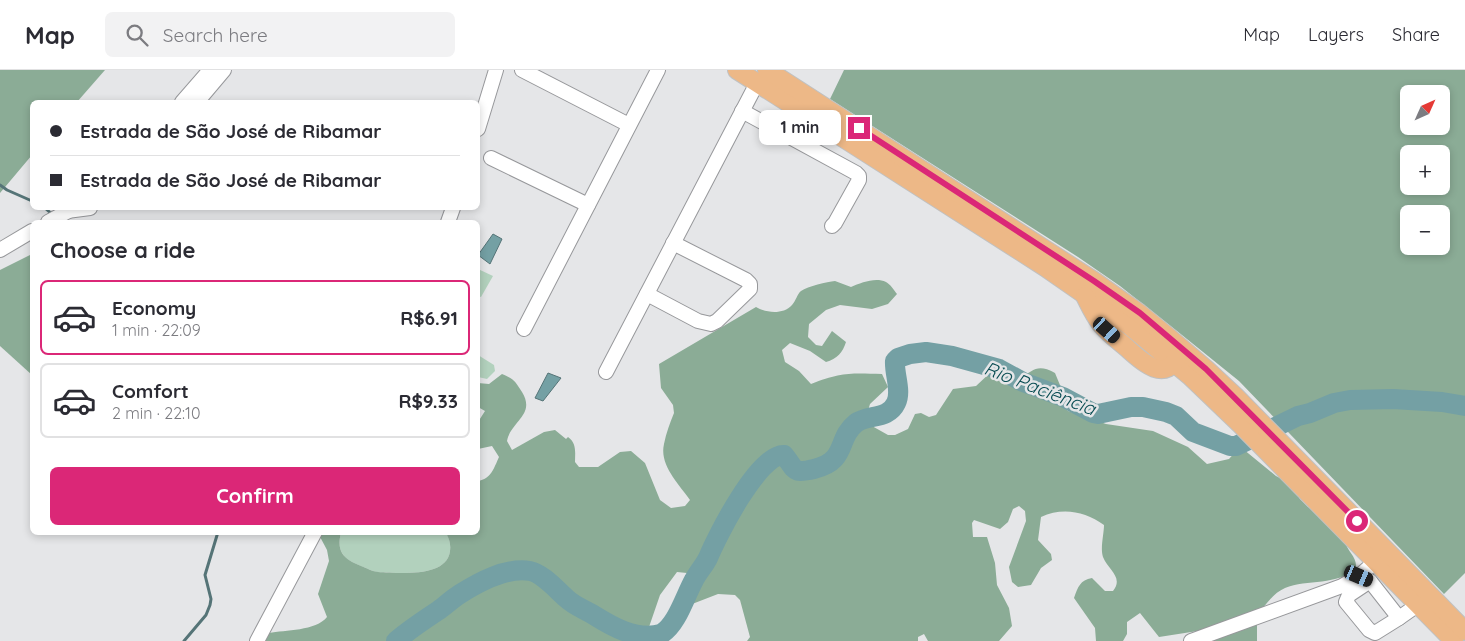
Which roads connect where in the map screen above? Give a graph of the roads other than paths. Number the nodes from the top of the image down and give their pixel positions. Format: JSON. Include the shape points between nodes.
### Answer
{"nodes":[{"id":1,"x":210,"y":70,"type":"edge"},
{"id":2,"x":224,"y":70,"type":"edge"},
{"id":3,"x":496,"y":70,"type":"edge"},
{"id":4,"x":522,"y":70,"type":"edge"},
{"id":5,"x":658,"y":70,"type":"edge"},
{"id":6,"x":737,"y":70,"type":"edge"},
{"id":7,"x":769,"y":74,"type":"edge"},
{"id":8,"x":197,"y":96,"type":"edge"},
{"id":9,"x":742,"y":111,"type":"junction"},
{"id":10,"x":480,"y":122,"type":"edge"},
{"id":11,"x":629,"y":125,"type":"junction"},
{"id":12,"x":491,"y":158,"type":"dead end"},
{"id":13,"x":588,"y":205,"type":"junction"},
{"id":14,"x":68,"y":210,"type":"edge"},
{"id":15,"x":51,"y":220,"type":"edge"},
{"id":16,"x":832,"y":226,"type":"dead end"},
{"id":17,"x":30,"y":232,"type":"edge"},
{"id":18,"x":673,"y":243,"type":"junction"},
{"id":19,"x":0,"y":250,"type":"edge"},
{"id":20,"x":647,"y":294,"type":"junction"},
{"id":21,"x":524,"y":329,"type":"dead end"},
{"id":22,"x":1177,"y":355,"type":"junction"},
{"id":23,"x":606,"y":372,"type":"dead end"},
{"id":24,"x":1273,"y":446,"type":"junction"},
{"id":25,"x":313,"y":535,"type":"edge"},
{"id":26,"x":1376,"y":561,"type":"junction"},
{"id":27,"x":1365,"y":578,"type":"junction"},
{"id":28,"x":1419,"y":604,"type":"junction"},
{"id":29,"x":1399,"y":618,"type":"junction"},
{"id":30,"x":1462,"y":632,"type":"edge"},
{"id":31,"x":257,"y":641,"type":"edge"},
{"id":32,"x":1191,"y":641,"type":"edge"}],
"edges":[{"from":1,"to":8,"type":"street"},
{"from":2,"to":8,"type":"street"},
{"from":3,"to":10,"type":"street"},
{"from":4,"to":11,"type":"street"},
{"from":5,"to":11,"type":"street"},
{"from":6,"to":7,"type":"main road"},
{"from":7,"to":9,"type":"street"},
{"from":7,"to":22,"type":"main road","via":[[1094,281],[1140,313]]},
{"from":7,"to":22,"type":"main road","via":[[1084,294],[1100,323],[1144,364],[1160,369]]},
{"from":9,"to":16,"type":"street","via":[[859,176]]},
{"from":9,"to":18,"type":"street"},
{"from":11,"to":13,"type":"street"},
{"from":12,"to":13,"type":"street"},
{"from":13,"to":21,"type":"street"},
{"from":14,"to":15,"type":"street"},
{"from":17,"to":19,"type":"street"},
{"from":18,"to":20,"type":"street"},
{"from":18,"to":20,"type":"street","via":[[746,280],[750,288],[711,324],[705,324]]},
{"from":20,"to":23,"type":"street"},
{"from":22,"to":24,"type":"main road"},
{"from":24,"to":26,"type":"main road"},
{"from":24,"to":30,"type":"main road"},
{"from":25,"to":31,"type":"street"},
{"from":26,"to":27,"type":"street"},
{"from":26,"to":28,"type":"main road"},
{"from":27,"to":29,"type":"street"},
{"from":27,"to":29,"type":"street","via":[[1346,602],[1369,630],[1375,633]]},
{"from":27,"to":32,"type":"street"},
{"from":28,"to":29,"type":"street"},
{"from":28,"to":30,"type":"main road"}]}
